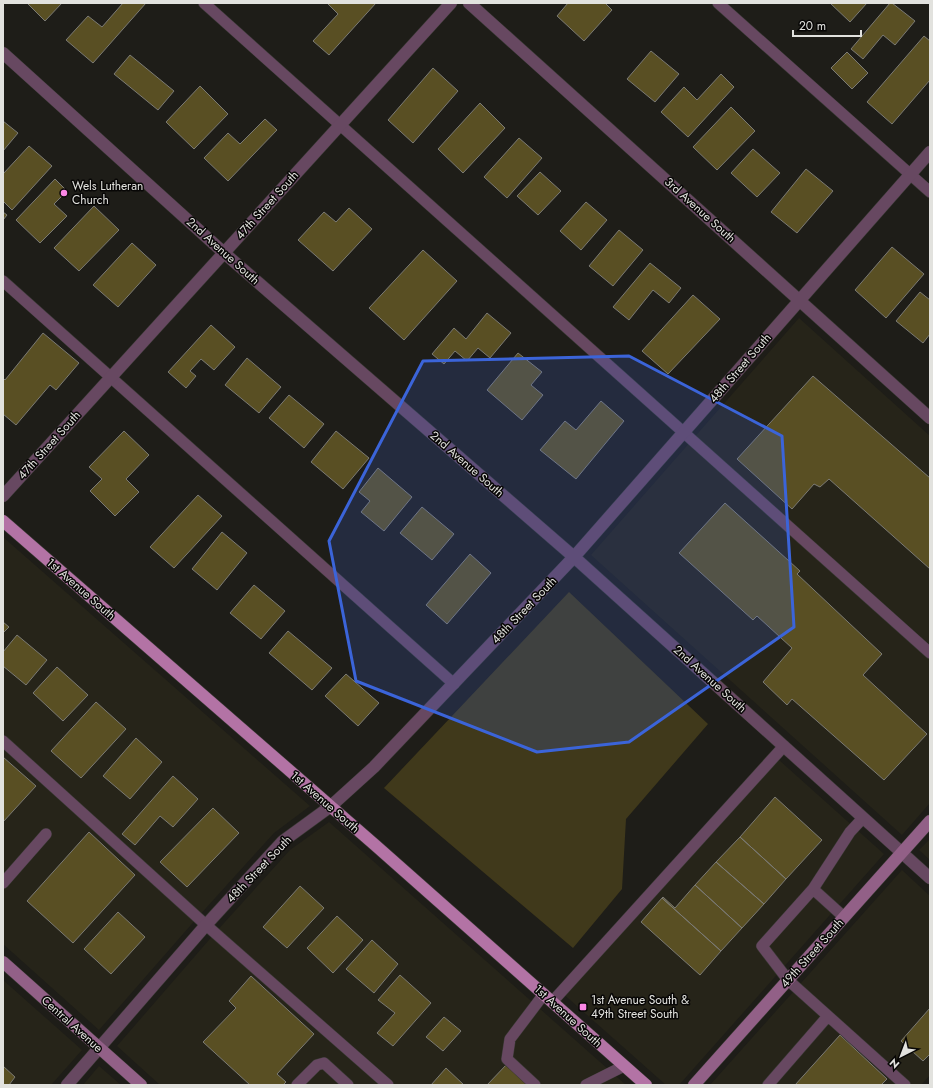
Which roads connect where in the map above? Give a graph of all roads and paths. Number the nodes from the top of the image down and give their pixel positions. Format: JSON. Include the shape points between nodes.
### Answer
{"nodes":[{"id":1,"x":204,"y":3,"type":"edge"},
{"id":2,"x":450,"y":3,"type":"edge"},
{"id":3,"x":469,"y":3,"type":"edge"},
{"id":4,"x":718,"y":3,"type":"edge"},
{"id":5,"x":3,"y":53,"type":"edge"},
{"id":6,"x":340,"y":125,"type":"junction"},
{"id":7,"x":930,"y":152,"type":"edge"},
{"id":8,"x":910,"y":174,"type":"junction"},
{"id":9,"x":930,"y":192,"type":"edge"},
{"id":10,"x":223,"y":252,"type":"junction"},
{"id":11,"x":3,"y":281,"type":"edge"},
{"id":12,"x":799,"y":300,"type":"junction"},
{"id":13,"x":110,"y":377,"type":"junction"},
{"id":14,"x":930,"y":418,"type":"edge"},
{"id":15,"x":683,"y":432,"type":"junction"},
{"id":16,"x":3,"y":496,"type":"edge"},
{"id":17,"x":3,"y":521,"type":"edge"},
{"id":18,"x":574,"y":557,"type":"junction"},
{"id":19,"x":930,"y":653,"type":"edge"},
{"id":20,"x":454,"y":684,"type":"junction"},
{"id":21,"x":3,"y":740,"type":"edge"},
{"id":22,"x":784,"y":746,"type":"junction"},
{"id":23,"x":331,"y":806,"type":"junction"},
{"id":24,"x":863,"y":818,"type":"junction"},
{"id":25,"x":930,"y":821,"type":"edge"},
{"id":26,"x":46,"y":834,"type":"dead end"},
{"id":27,"x":902,"y":852,"type":"junction"},
{"id":28,"x":930,"y":878,"type":"edge"},
{"id":29,"x":3,"y":883,"type":"edge"},
{"id":30,"x":813,"y":889,"type":"junction"},
{"id":31,"x":844,"y":917,"type":"junction"},
{"id":32,"x":206,"y":925,"type":"junction"},
{"id":33,"x":3,"y":962,"type":"edge"},
{"id":34,"x":788,"y":980,"type":"junction"},
{"id":35,"x":548,"y":998,"type":"junction"},
{"id":36,"x":828,"y":1016,"type":"junction"},
{"id":37,"x":99,"y":1048,"type":"junction"},
{"id":38,"x":624,"y":1066,"type":"junction"},
{"id":39,"x":899,"y":1083,"type":"edge"},
{"id":40,"x":67,"y":1085,"type":"edge"},
{"id":41,"x":141,"y":1085,"type":"edge"},
{"id":42,"x":298,"y":1085,"type":"edge"},
{"id":43,"x":348,"y":1085,"type":"edge"},
{"id":44,"x":388,"y":1085,"type":"edge"},
{"id":45,"x":535,"y":1085,"type":"edge"},
{"id":46,"x":586,"y":1085,"type":"edge"},
{"id":47,"x":646,"y":1085,"type":"edge"},
{"id":48,"x":694,"y":1085,"type":"edge"},
{"id":49,"x":768,"y":1085,"type":"edge"}],
"edges":[{"from":1,"to":6,"type":"lane"},
{"from":2,"to":6,"type":"street","name":"47th Street South"},
{"from":3,"to":12,"type":"street","name":"3rd Avenue South"},
{"from":4,"to":8,"type":"lane"},
{"from":5,"to":10,"type":"street","name":"2nd Avenue South"},
{"from":6,"to":10,"type":"street","name":"47th Street South"},
{"from":6,"to":15,"type":"lane"},
{"from":7,"to":8,"type":"street","name":"48th Street South"},
{"from":8,"to":9,"type":"lane"},
{"from":8,"to":12,"type":"street","name":"48th Street South"},
{"from":10,"to":13,"type":"street","name":"47th Street South"},
{"from":10,"to":18,"type":"street","name":"2nd Avenue South"},
{"from":11,"to":13,"type":"lane"},
{"from":12,"to":14,"type":"street","name":"3rd Avenue South"},
{"from":12,"to":15,"type":"street","name":"48th Street South"},
{"from":13,"to":16,"type":"street","name":"47th Street South"},
{"from":13,"to":20,"type":"lane"},
{"from":15,"to":18,"type":"street","name":"48th Street South"},
{"from":15,"to":19,"type":"lane"},
{"from":17,"to":23,"type":"main road","name":"1st Avenue South"},
{"from":18,"to":20,"type":"street","name":"48th Street South"},
{"from":18,"to":22,"type":"street","name":"2nd Avenue South"},
{"from":20,"to":23,"type":"street","name":"48th Street South","via":[[374,767]]},
{"from":21,"to":32,"type":"lane"},
{"from":22,"to":24,"type":"street","name":"2nd Avenue South"},
{"from":22,"to":35,"type":"lane"},
{"from":23,"to":32,"type":"street","name":"48th Street South","via":[[283,841]]},
{"from":23,"to":35,"type":"main road","name":"1st Avenue South"},
{"from":24,"to":27,"type":"street","name":"2nd Avenue South"},
{"from":24,"to":30,"type":"lane","via":[[850,832]]},
{"from":25,"to":27,"type":"main road","name":"49th Street South"},
{"from":26,"to":29,"type":"lane"},
{"from":27,"to":28,"type":"street","name":"2nd Avenue South"},
{"from":27,"to":31,"type":"main road","name":"49th Street South"},
{"from":30,"to":31,"type":"lane"},
{"from":30,"to":34,"type":"lane","via":[[762,946]]},
{"from":31,"to":34,"type":"main road","name":"49th Street South"},
{"from":32,"to":37,"type":"street","name":"48th Street South"},
{"from":32,"to":44,"type":"lane"},
{"from":33,"to":37,"type":"main road","name":"Central Avenue"},
{"from":34,"to":36,"type":"lane"},
{"from":34,"to":48,"type":"main road","name":"49th Street South"},
{"from":35,"to":38,"type":"main road","name":"1st Avenue South"},
{"from":35,"to":45,"type":"lane","via":[[510,1039],[507,1059]]},
{"from":36,"to":39,"type":"lane"},
{"from":36,"to":49,"type":"lane"},
{"from":37,"to":40,"type":"street","name":"48th Street South"},
{"from":37,"to":41,"type":"main road","name":"Central Avenue"},
{"from":38,"to":46,"type":"lane"},
{"from":38,"to":47,"type":"main road","name":"1st Avenue South"},
{"from":42,"to":43,"type":"lane","via":[[318,1065],[324,1063]]}]}
